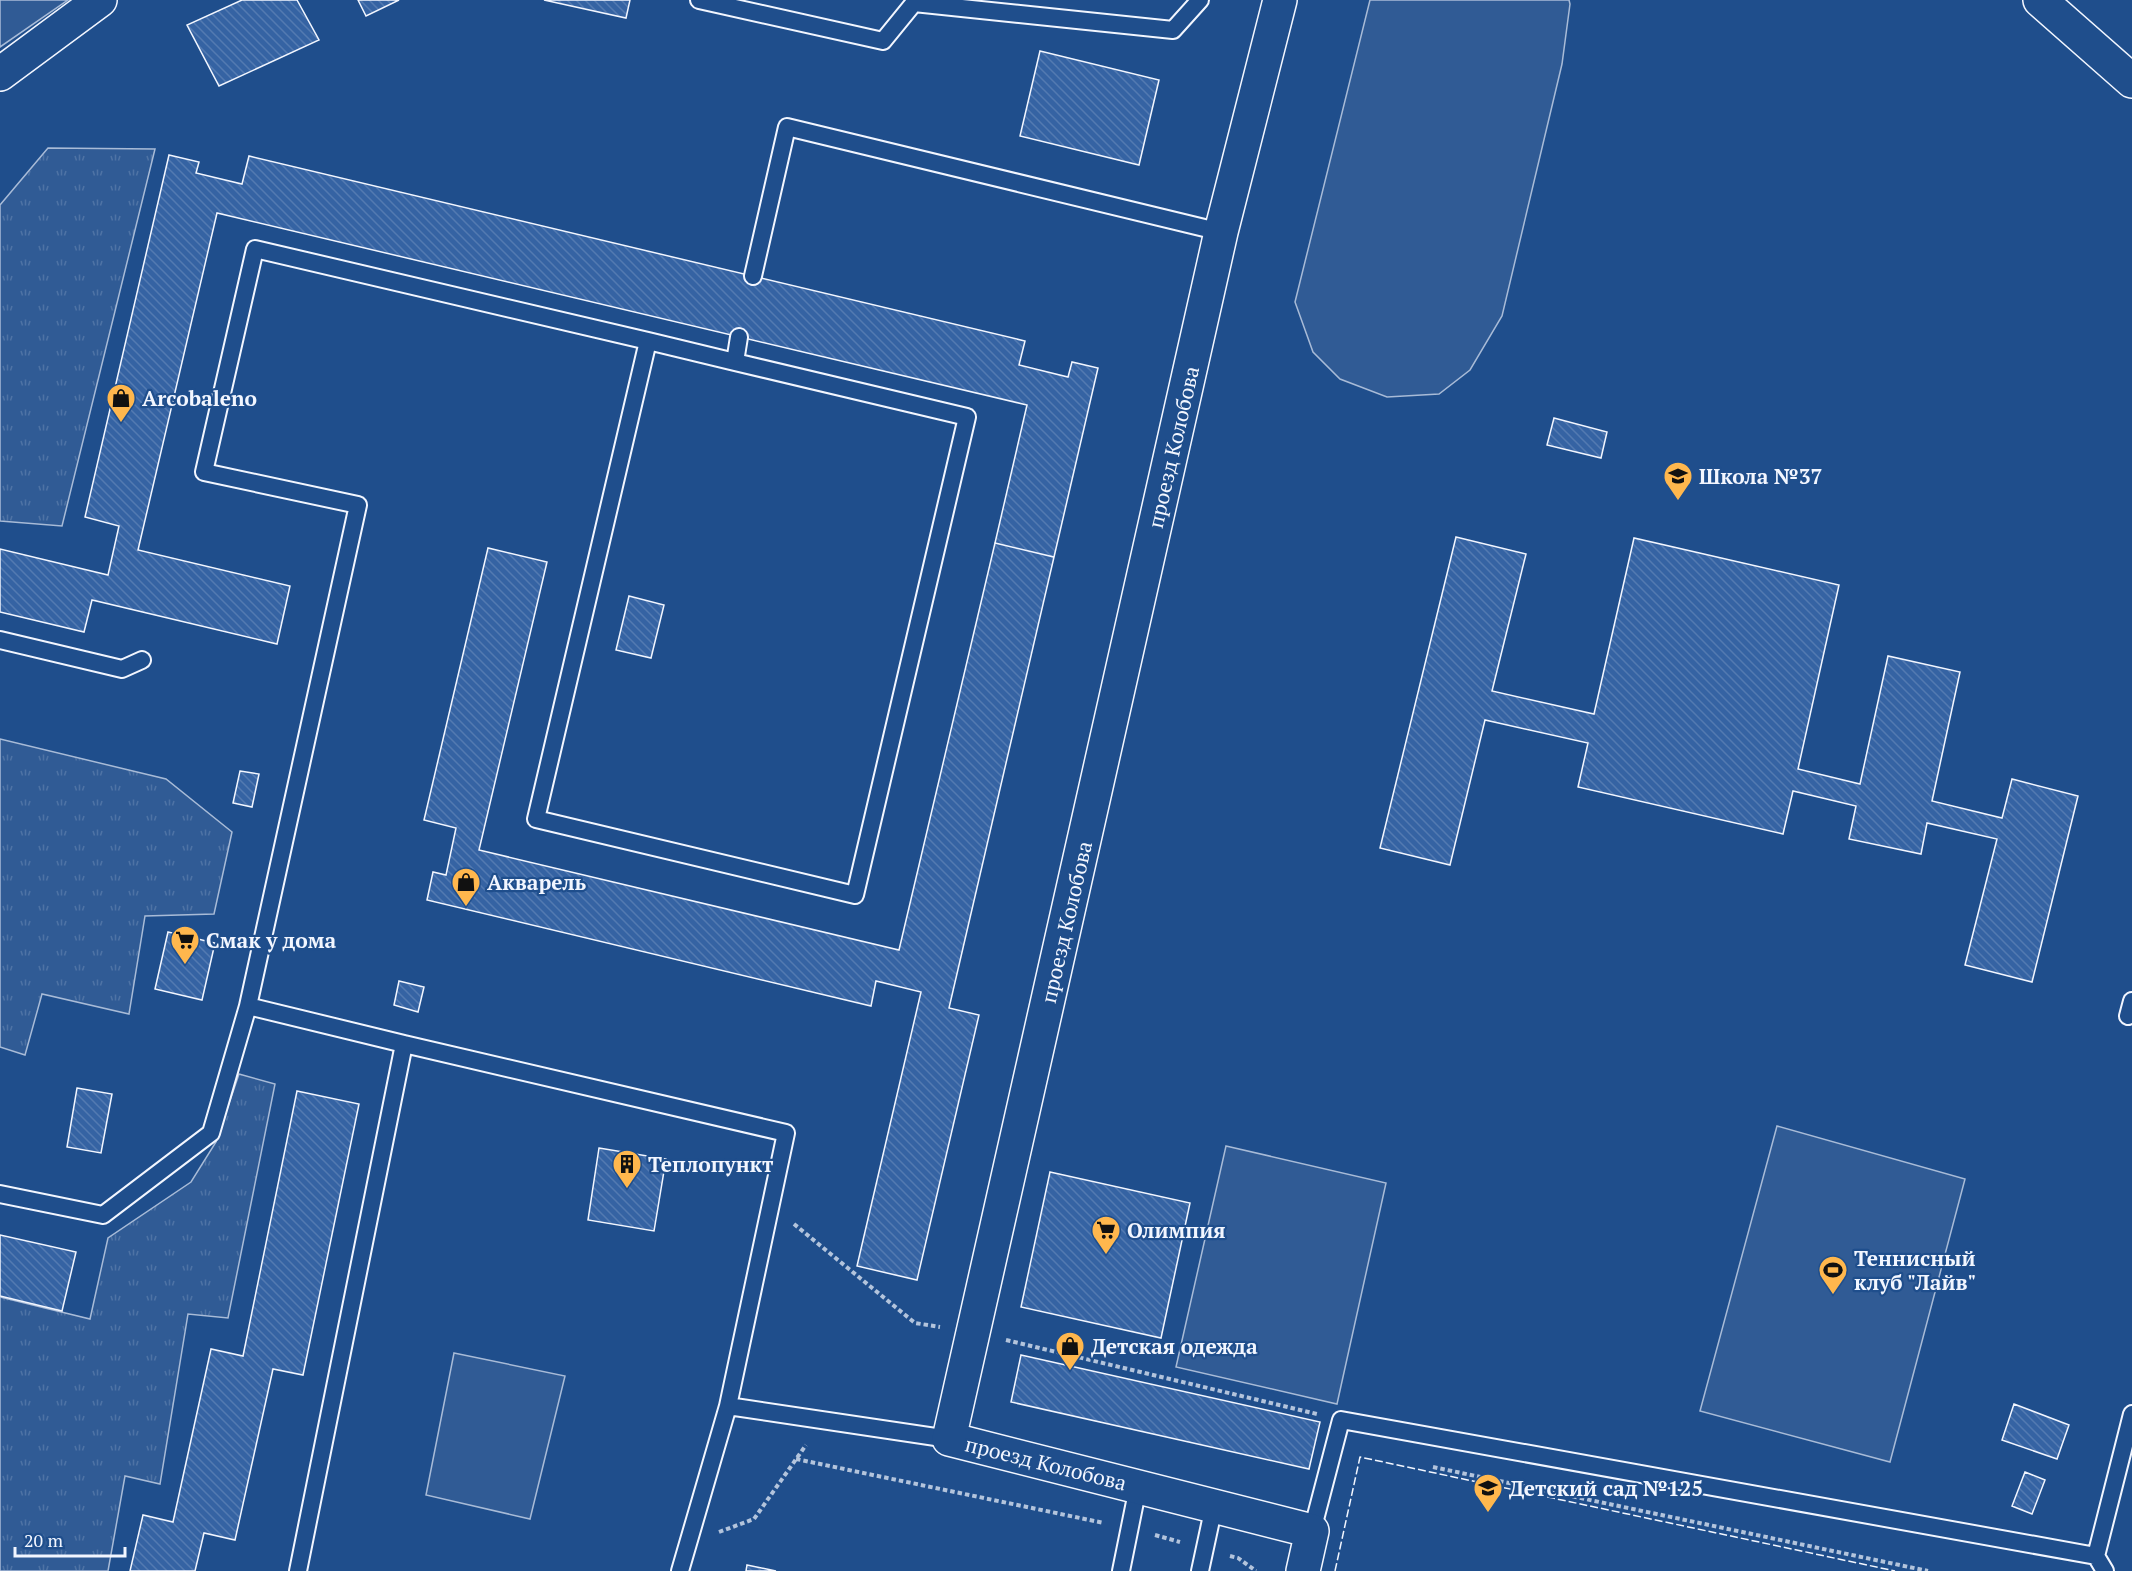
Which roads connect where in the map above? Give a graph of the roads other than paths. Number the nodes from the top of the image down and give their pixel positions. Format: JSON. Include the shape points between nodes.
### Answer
{"nodes":[{"id":1,"x":100,"y":0,"type":"edge"},
{"id":2,"x":699,"y":0,"type":"edge"},
{"id":3,"x":1200,"y":0,"type":"edge"},
{"id":4,"x":1280,"y":0,"type":"edge"},
{"id":5,"x":2040,"y":0,"type":"edge"},
{"id":6,"x":0,"y":74,"type":"edge"},
{"id":7,"x":2132,"y":81,"type":"edge"},
{"id":8,"x":1221,"y":232,"type":"junction"},
{"id":9,"x":753,"y":276,"type":"dead end"},
{"id":10,"x":740,"y":336,"type":"dead end"},
{"id":11,"x":648,"y":341,"type":"junction"},
{"id":12,"x":735,"y":362,"type":"junction"},
{"id":13,"x":0,"y":640,"type":"edge"},
{"id":14,"x":142,"y":660,"type":"dead end"},
{"id":15,"x":248,"y":1006,"type":"junction"},
{"id":16,"x":404,"y":1044,"type":"junction"},
{"id":17,"x":0,"y":1194,"type":"edge"},
{"id":18,"x":728,"y":1406,"type":"junction"},
{"id":19,"x":2132,"y":1414,"type":"edge"},
{"id":20,"x":949,"y":1439,"type":"junction"},
{"id":21,"x":1138,"y":1487,"type":"junction"},
{"id":22,"x":1214,"y":1506,"type":"junction"},
{"id":23,"x":1312,"y":1531,"type":"junction"},
{"id":24,"x":2096,"y":1556,"type":"junction"},
{"id":25,"x":297,"y":1571,"type":"edge"},
{"id":26,"x":680,"y":1571,"type":"edge"},
{"id":27,"x":1121,"y":1571,"type":"edge"},
{"id":28,"x":1200,"y":1571,"type":"edge"},
{"id":29,"x":1303,"y":1571,"type":"edge"},
{"id":30,"x":2105,"y":1571,"type":"edge"}],
"edges":[{"from":1,"to":6,"type":"street"},
{"from":2,"to":3,"type":"lane","via":[[883,41],[914,3],[1173,30]]},
{"from":4,"to":8,"type":"street","name":"проезд Колобова"},
{"from":5,"to":7,"type":"street"},
{"from":8,"to":9,"type":"lane","via":[[787,127]]},
{"from":8,"to":20,"type":"street","name":"проезд Колобова"},
{"from":10,"to":12,"type":"lane"},
{"from":11,"to":12,"type":"lane"},
{"from":11,"to":12,"type":"lane","via":[[536,819],[855,895],[967,417]]},
{"from":11,"to":15,"type":"lane","via":[[255,249],[204,472],[358,505]]},
{"from":13,"to":14,"type":"lane","via":[[122,669]]},
{"from":15,"to":16,"type":"lane"},
{"from":15,"to":17,"type":"lane","via":[[211,1133],[103,1215]]},
{"from":16,"to":18,"type":"lane","via":[[786,1133]]},
{"from":16,"to":25,"type":"lane"},
{"from":18,"to":20,"type":"lane"},
{"from":18,"to":26,"type":"lane"},
{"from":19,"to":24,"type":"lane"},
{"from":20,"to":21,"type":"street","name":"проезд Колобова"},
{"from":21,"to":22,"type":"street","name":"проезд Колобова"},
{"from":21,"to":27,"type":"lane"},
{"from":22,"to":23,"type":"street","name":"проезд Колобова"},
{"from":22,"to":28,"type":"lane"},
{"from":23,"to":24,"type":"lane","via":[[1341,1419]]},
{"from":23,"to":29,"type":"street"},
{"from":24,"to":30,"type":"lane"}]}
